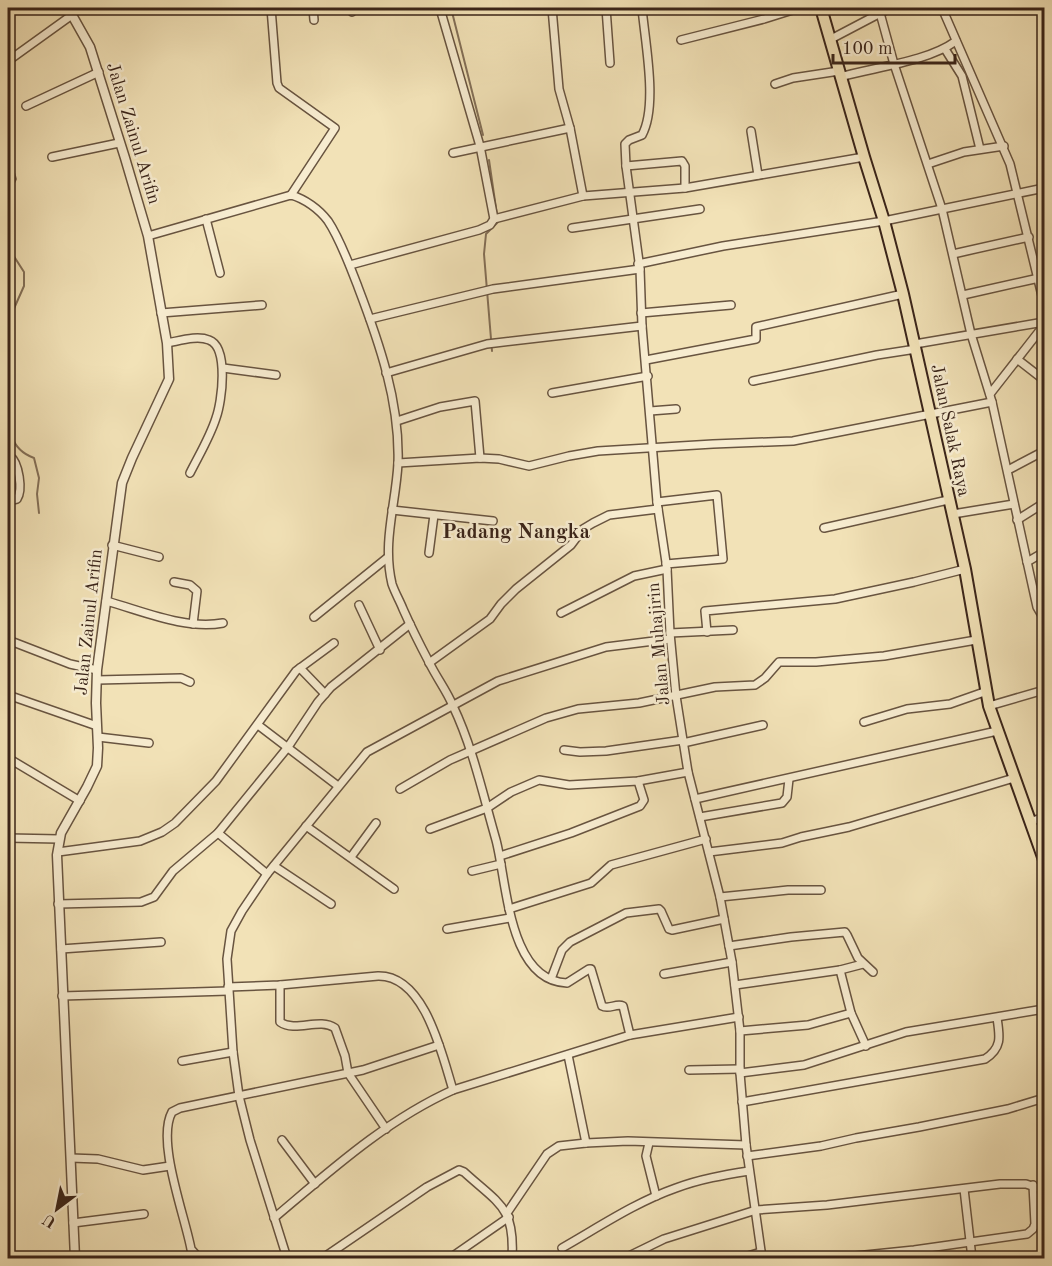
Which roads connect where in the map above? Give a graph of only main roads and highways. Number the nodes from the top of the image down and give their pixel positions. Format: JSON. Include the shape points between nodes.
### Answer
{"nodes":[{"id":1,"x":821,"y":8,"type":"edge"},
{"id":2,"x":1044,"y":860,"type":"edge"}],
"edges":[{"from":1,"to":2,"type":"main road","name":"Jalan Salak Raya","via":[[884,221],[916,347],[989,706]]}]}
